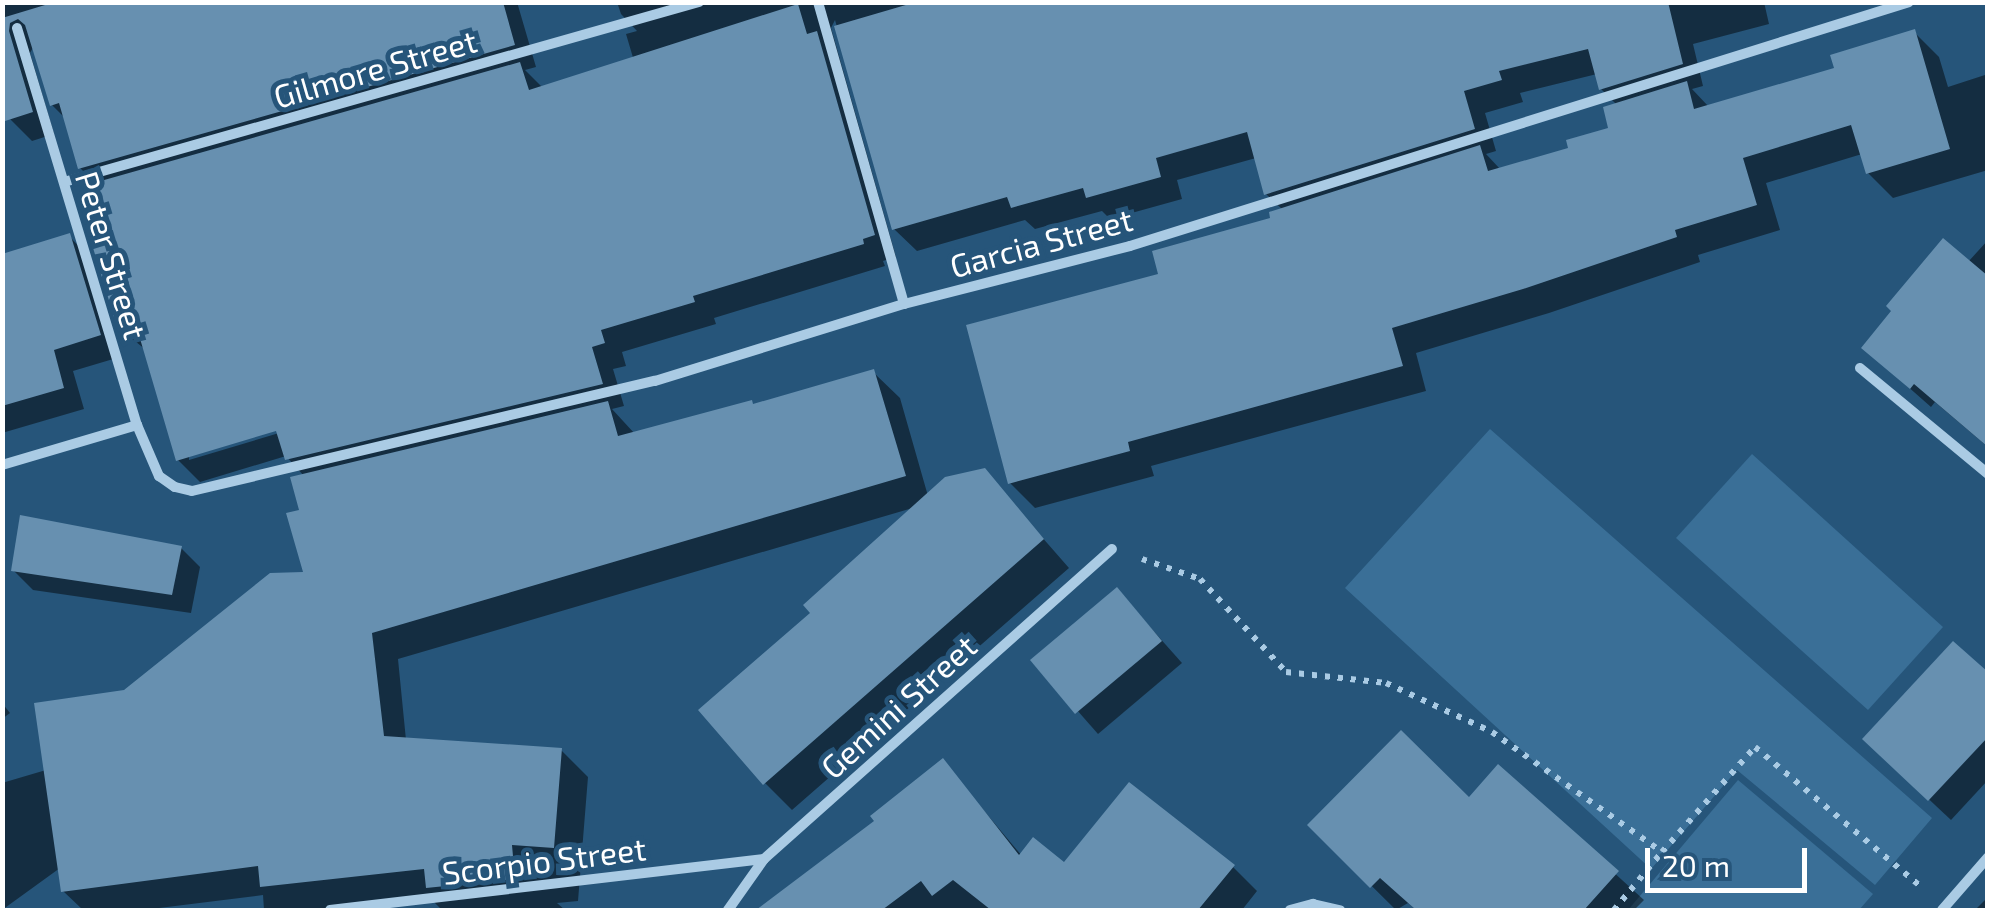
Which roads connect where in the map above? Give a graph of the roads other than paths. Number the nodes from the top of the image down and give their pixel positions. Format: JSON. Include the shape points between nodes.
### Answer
{"nodes":[{"id":1,"x":699,"y":2,"type":"edge"},
{"id":2,"x":818,"y":2,"type":"edge"},
{"id":3,"x":1909,"y":2,"type":"edge"},
{"id":4,"x":17,"y":28,"type":"dead end"},
{"id":5,"x":64,"y":182,"type":"junction"},
{"id":6,"x":904,"y":304,"type":"junction"},
{"id":7,"x":1860,"y":368,"type":"dead end"},
{"id":8,"x":137,"y":425,"type":"junction"},
{"id":9,"x":2,"y":465,"type":"edge"},
{"id":10,"x":1988,"y":474,"type":"edge"},
{"id":11,"x":175,"y":487,"type":"joint"},
{"id":12,"x":1112,"y":549,"type":"road end"},
{"id":13,"x":1988,"y":858,"type":"edge"},
{"id":14,"x":764,"y":859,"type":"junction"},
{"id":15,"x":1943,"y":909,"type":"edge"},
{"id":16,"x":330,"y":910,"type":"edge"},
{"id":17,"x":728,"y":910,"type":"edge"},
{"id":18,"x":1290,"y":910,"type":"edge"},
{"id":19,"x":1340,"y":910,"type":"edge"}],
"edges":[{"from":1,"to":5,"type":"street","name":"Gilmore Street"},
{"from":2,"to":6,"type":"street"},
{"from":3,"to":6,"type":"street","name":"Garcia Street","via":[[1130,246]]},
{"from":4,"to":5,"type":"street","name":"Peter Street"},
{"from":5,"to":8,"type":"street","name":"Peter Street"},
{"from":6,"to":11,"type":"street","name":"Garcia Street","via":[[655,381],[192,491]]},
{"from":7,"to":10,"type":"street"},
{"from":8,"to":9,"type":"street"},
{"from":8,"to":11,"type":"street","name":"Peter Street","via":[[159,476]]},
{"from":12,"to":14,"type":"street","name":"Gemini Street"},
{"from":13,"to":15,"type":"street"},
{"from":14,"to":16,"type":"street","name":"Scorpio Street"},
{"from":14,"to":17,"type":"street","name":"Gemini Street"},
{"from":18,"to":19,"type":"street","via":[[1313,904]]}]}
